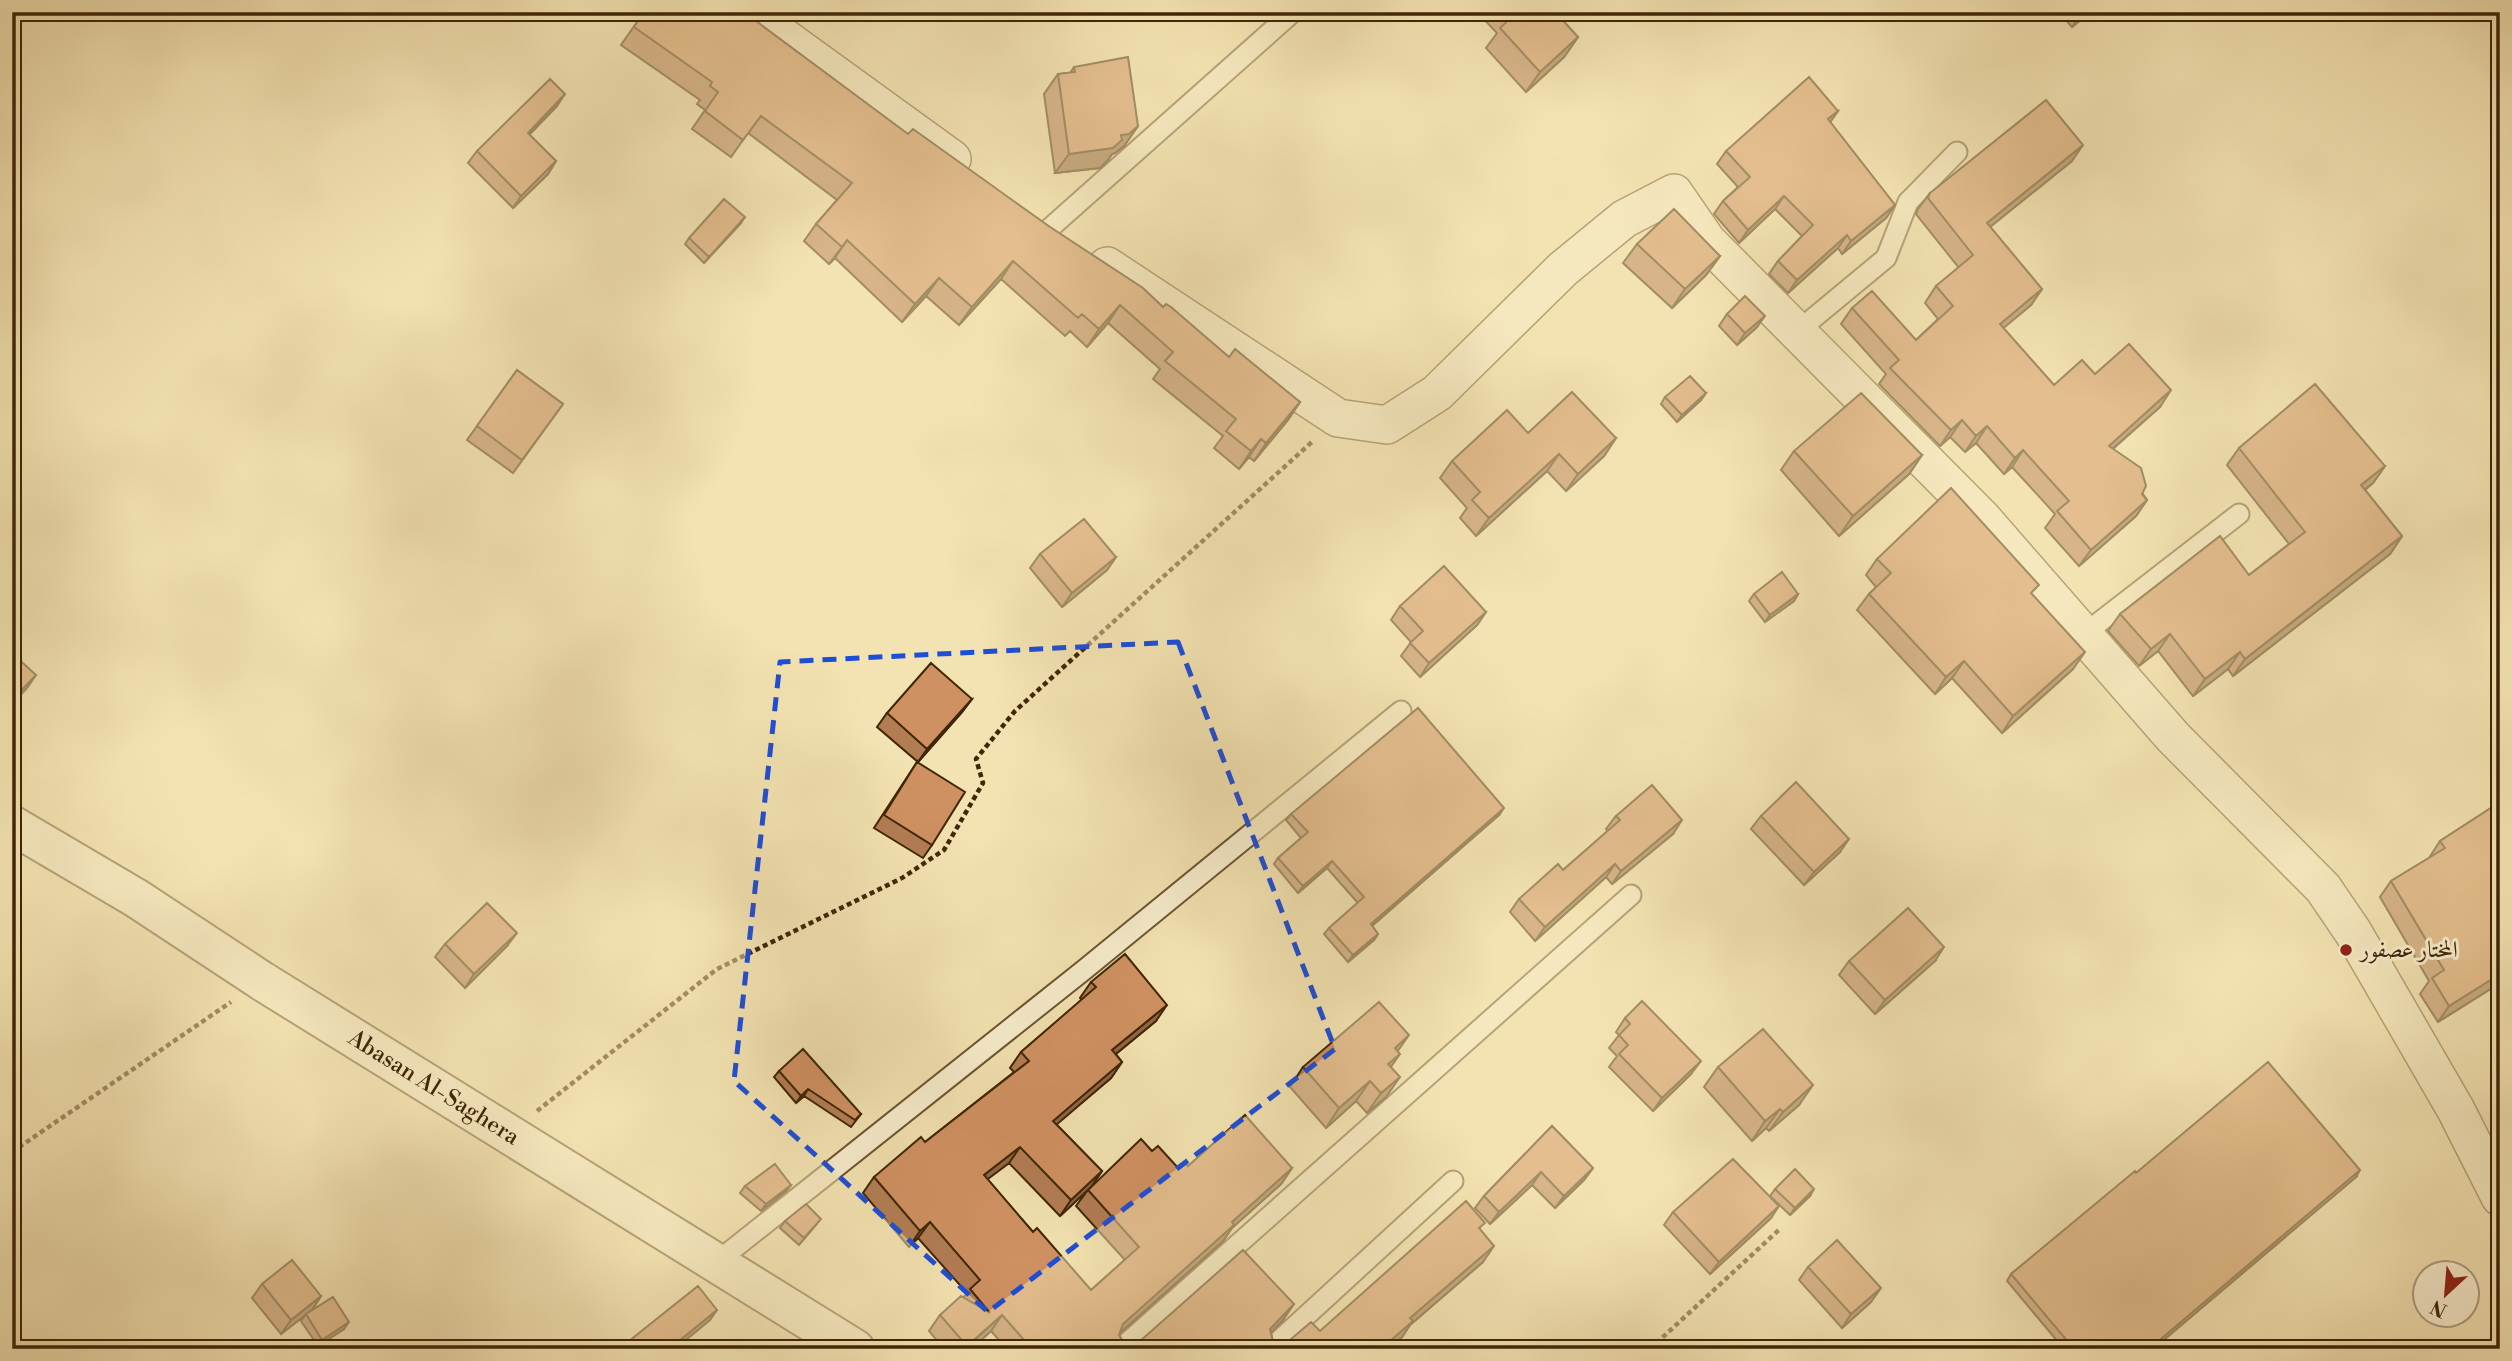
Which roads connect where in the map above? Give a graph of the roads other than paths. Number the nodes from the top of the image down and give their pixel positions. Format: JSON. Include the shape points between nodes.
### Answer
{"nodes":[{"id":1,"x":749,"y":12,"type":"edge"},
{"id":2,"x":1293,"y":12,"type":"edge"},
{"id":3,"x":1957,"y":152,"type":"dead end"},
{"id":4,"x":977,"y":177,"type":"edge"},
{"id":5,"x":1019,"y":206,"type":"edge"},
{"id":6,"x":1050,"y":228,"type":"junction"},
{"id":7,"x":1798,"y":330,"type":"junction"},
{"id":8,"x":2239,"y":514,"type":"dead end"},
{"id":9,"x":2084,"y":634,"type":"junction"},
{"id":10,"x":1401,"y":711,"type":"dead end"},
{"id":11,"x":12,"y":825,"type":"edge"},
{"id":12,"x":1631,"y":895,"type":"dead end"},
{"id":13,"x":2496,"y":1178,"type":"edge"},
{"id":14,"x":1453,"y":1181,"type":"dead end"},
{"id":15,"x":718,"y":1261,"type":"junction"},
{"id":16,"x":855,"y":1349,"type":"edge"},
{"id":17,"x":1120,"y":1349,"type":"edge"},
{"id":18,"x":1270,"y":1349,"type":"edge"}],
"edges":[{"from":1,"to":4,"type":"street"},
{"from":2,"to":6,"type":"lane"},
{"from":3,"to":7,"type":"lane","via":[[1908,202],[1886,258]]},
{"from":5,"to":6,"type":"street"},
{"from":6,"to":7,"type":"street","via":[[1338,418],[1387,425],[1437,393],[1563,269],[1624,219],[1674,193],[1707,240]]},
{"from":7,"to":9,"type":"street","via":[[1982,518]]},
{"from":8,"to":9,"type":"lane"},
{"from":9,"to":13,"type":"street","via":[[2173,737],[2323,888],[2360,943]]},
{"from":10,"to":15,"type":"lane"},
{"from":11,"to":15,"type":"street","name":"Abasan Al-Saghera"},
{"from":12,"to":17,"type":"lane"},
{"from":14,"to":18,"type":"lane"},
{"from":15,"to":16,"type":"street","name":"Abasan Al-Saghera"}]}
